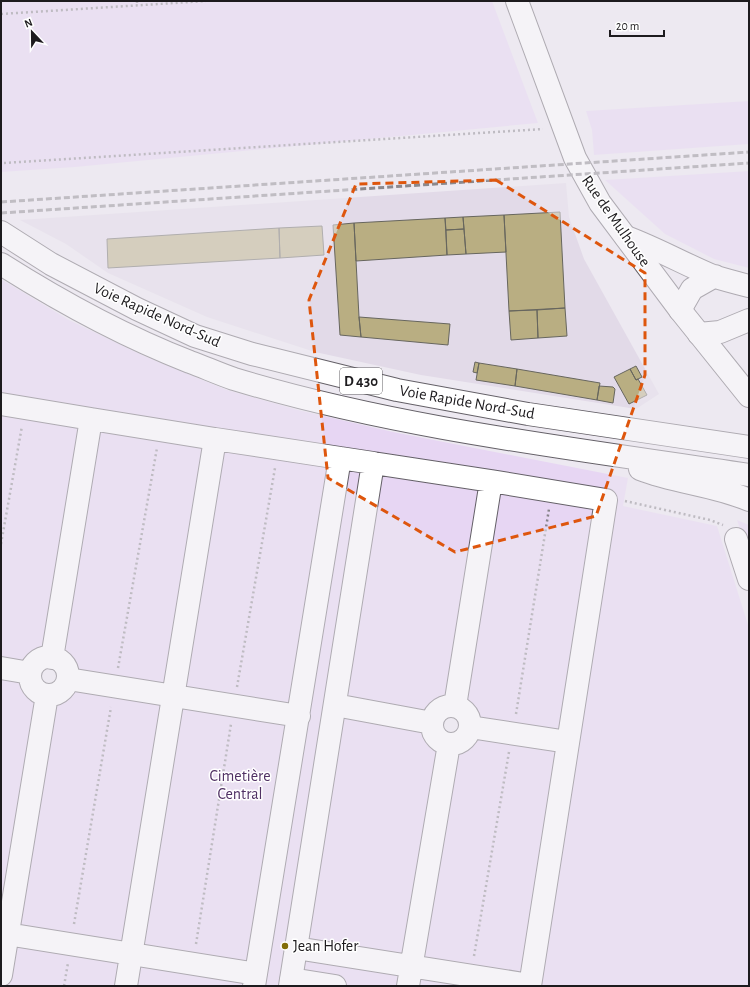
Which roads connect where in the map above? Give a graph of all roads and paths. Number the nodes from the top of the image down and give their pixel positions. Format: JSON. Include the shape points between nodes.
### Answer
{"nodes":[{"id":1,"x":137,"y":1,"type":"edge"},
{"id":2,"x":206,"y":1,"type":"edge"},
{"id":3,"x":517,"y":1,"type":"edge"},
{"id":4,"x":137,"y":5,"type":"junction"},
{"id":5,"x":1,"y":14,"type":"edge"},
{"id":6,"x":564,"y":128,"type":"junction"},
{"id":7,"x":4,"y":163,"type":"dead end"},
{"id":8,"x":1,"y":232,"type":"edge"},
{"id":9,"x":626,"y":237,"type":"junction"},
{"id":10,"x":1,"y":264,"type":"edge"},
{"id":11,"x":715,"y":276,"type":"junction"},
{"id":12,"x":749,"y":286,"type":"edge"},
{"id":13,"x":680,"y":310,"type":"junction"},
{"id":14,"x":749,"y":320,"type":"edge"},
{"id":15,"x":699,"y":334,"type":"junction"},
{"id":16,"x":749,"y":396,"type":"edge"},
{"id":17,"x":1,"y":404,"type":"edge"},
{"id":18,"x":25,"y":408,"type":"junction"},
{"id":19,"x":91,"y":418,"type":"junction"},
{"id":20,"x":215,"y":439,"type":"junction"},
{"id":21,"x":749,"y":447,"type":"edge"},
{"id":22,"x":596,"y":452,"type":"junction"},
{"id":23,"x":340,"y":458,"type":"junction"},
{"id":24,"x":373,"y":463,"type":"junction"},
{"id":25,"x":749,"y":475,"type":"edge"},
{"id":26,"x":491,"y":481,"type":"junction"},
{"id":27,"x":552,"y":491,"type":"junction"},
{"id":28,"x":606,"y":500,"type":"junction"},
{"id":29,"x":749,"y":500,"type":"edge"},
{"id":30,"x":736,"y":539,"type":"joint"},
{"id":31,"x":1,"y":544,"type":"edge"},
{"id":32,"x":749,"y":579,"type":"edge"},
{"id":33,"x":52,"y":658,"type":"junction"},
{"id":34,"x":1,"y":668,"type":"edge"},
{"id":35,"x":30,"y":673,"type":"junction"},
{"id":36,"x":68,"y":679,"type":"junction"},
{"id":37,"x":47,"y":696,"type":"junction"},
{"id":38,"x":174,"y":696,"type":"junction"},
{"id":39,"x":335,"y":705,"type":"junction"},
{"id":40,"x":455,"y":706,"type":"junction"},
{"id":41,"x":299,"y":716,"type":"junction"},
{"id":42,"x":432,"y":723,"type":"junction"},
{"id":43,"x":470,"y":727,"type":"junction"},
{"id":44,"x":513,"y":734,"type":"junction"},
{"id":45,"x":568,"y":742,"type":"junction"},
{"id":46,"x":449,"y":744,"type":"junction"},
{"id":47,"x":4,"y":934,"type":"edge"},
{"id":48,"x":296,"y":948,"type":"junction"},
{"id":49,"x":131,"y":954,"type":"junction"},
{"id":50,"x":1,"y":975,"type":"edge"},
{"id":51,"x":410,"y":976,"type":"edge"},
{"id":52,"x":471,"y":976,"type":"junction"},
{"id":53,"x":255,"y":980,"type":"edge"},
{"id":54,"x":291,"y":982,"type":"edge"},
{"id":55,"x":530,"y":985,"type":"edge"},
{"id":56,"x":126,"y":986,"type":"edge"},
{"id":57,"x":334,"y":986,"type":"edge"}],
"edges":[{"from":1,"to":4,"type":"path"},
{"from":2,"to":4,"type":"path"},
{"from":3,"to":6,"type":"main road","name":"Rue de Mulhouse"},
{"from":4,"to":5,"type":"path"},
{"from":6,"to":7,"type":"path"},
{"from":6,"to":9,"type":"main road","name":"Rue de Mulhouse","via":[[584,176],[600,203]]},
{"from":8,"to":21,"type":"main road","name":"Voie Rapide Nord-Sud","number":"D 430","via":[[51,264],[137,309],[195,336],[252,354],[397,390],[528,414]]},
{"from":9,"to":11,"type":"main road"},
{"from":9,"to":13,"type":"main road","name":"Rue de Mulhouse"},
{"from":10,"to":22,"type":"main road","name":"Voie Rapide Nord-Sud","number":"D 430","via":[[112,328],[232,378],[395,418]]},
{"from":11,"to":12,"type":"main road"},
{"from":11,"to":13,"type":"main road","via":[[692,289]]},
{"from":13,"to":15,"type":"main road","name":"Rue de Mulhouse"},
{"from":14,"to":15,"type":"main road","via":[[720,332]]},
{"from":15,"to":16,"type":"main road","name":"Rue de Mulhouse"},
{"from":17,"to":18,"type":"main road"},
{"from":18,"to":19,"type":"main road"},
{"from":18,"to":31,"type":"path"},
{"from":19,"to":20,"type":"main road"},
{"from":19,"to":33,"type":"main road"},
{"from":20,"to":23,"type":"main road"},
{"from":20,"to":38,"type":"main road"},
{"from":22,"to":25,"type":"main road","name":"Voie Rapide Nord-Sud","number":"D 430"},
{"from":22,"to":29,"type":"main road","via":[[658,476],[735,494]]},
{"from":23,"to":24,"type":"main road"},
{"from":23,"to":41,"type":"main road"},
{"from":24,"to":26,"type":"main road"},
{"from":24,"to":39,"type":"main road"},
{"from":26,"to":27,"type":"main road"},
{"from":26,"to":40,"type":"main road"},
{"from":27,"to":28,"type":"main road"},
{"from":27,"to":44,"type":"path"},
{"from":28,"to":30,"type":"path","via":[[625,501],[710,520],[726,526]]},
{"from":28,"to":45,"type":"main road"},
{"from":30,"to":32,"type":"main road"},
{"from":33,"to":35,"type":"main road","via":[[42,658],[34,664]]},
{"from":33,"to":36,"type":"main road","via":[[61,662]]},
{"from":34,"to":35,"type":"main road"},
{"from":35,"to":37,"type":"main road","via":[[31,684],[37,692]]},
{"from":36,"to":37,"type":"main road","via":[[64,688],[56,694]]},
{"from":36,"to":38,"type":"main road"},
{"from":37,"to":47,"type":"main road"},
{"from":38,"to":41,"type":"main road"},
{"from":38,"to":49,"type":"main road"},
{"from":39,"to":42,"type":"main road"},
{"from":39,"to":48,"type":"main road"},
{"from":40,"to":42,"type":"main road","via":[[444,707],[436,713]]},
{"from":40,"to":43,"type":"main road","via":[[463,710],[469,718]]},
{"from":41,"to":53,"type":"main road"},
{"from":42,"to":46,"type":"main road","via":[[436,737]]},
{"from":43,"to":44,"type":"main road"},
{"from":43,"to":46,"type":"main road","via":[[459,743]]},
{"from":44,"to":45,"type":"main road"},
{"from":44,"to":52,"type":"path"},
{"from":45,"to":55,"type":"main road"},
{"from":46,"to":51,"type":"main road"},
{"from":47,"to":49,"type":"main road"},
{"from":47,"to":50,"type":"main road"},
{"from":48,"to":51,"type":"main road"},
{"from":48,"to":54,"type":"main road"},
{"from":49,"to":53,"type":"main road"},
{"from":49,"to":56,"type":"main road"},
{"from":51,"to":52,"type":"main road"},
{"from":52,"to":55,"type":"main road"},
{"from":54,"to":57,"type":"main road"}]}
